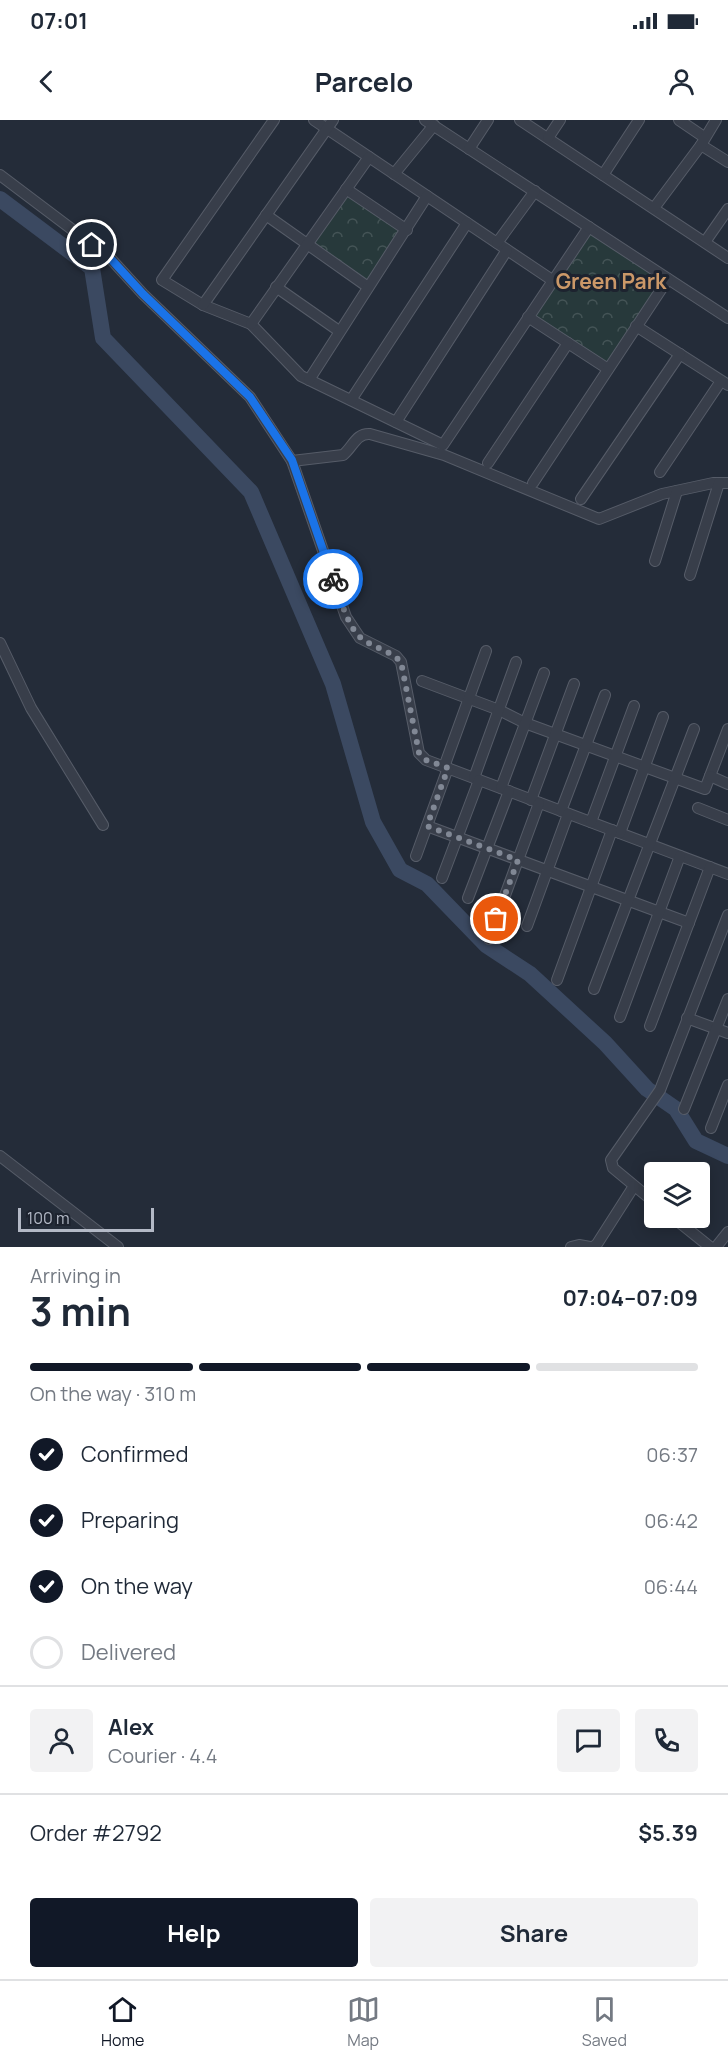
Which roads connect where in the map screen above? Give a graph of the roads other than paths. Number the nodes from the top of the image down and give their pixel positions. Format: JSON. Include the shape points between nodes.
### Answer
{"nodes":[{"id":1,"x":273,"y":120,"type":"edge"},
{"id":2,"x":314,"y":120,"type":"edge"},
{"id":3,"x":488,"y":120,"type":"edge"},
{"id":4,"x":520,"y":120,"type":"edge"},
{"id":5,"x":560,"y":120,"type":"edge"},
{"id":6,"x":639,"y":120,"type":"edge"},
{"id":7,"x":679,"y":120,"type":"edge"},
{"id":8,"x":716,"y":120,"type":"edge"},
{"id":9,"x":429,"y":123,"type":"edge"},
{"id":10,"x":330,"y":124,"type":"edge"},
{"id":11,"x":548,"y":138,"type":"junction"},
{"id":12,"x":703,"y":141,"type":"junction"},
{"id":13,"x":469,"y":149,"type":"junction"},
{"id":14,"x":369,"y":157,"type":"junction"},
{"id":15,"x":728,"y":162,"type":"edge"},
{"id":16,"x":394,"y":174,"type":"junction"},
{"id":17,"x":0,"y":175,"type":"edge"},
{"id":18,"x":603,"y":175,"type":"junction"},
{"id":19,"x":346,"y":189,"type":"junction"},
{"id":20,"x":535,"y":191,"type":"junction"},
{"id":21,"x":427,"y":196,"type":"junction"},
{"id":22,"x":654,"y":208,"type":"junction"},
{"id":23,"x":728,"y":209,"type":"edge"},
{"id":24,"x":266,"y":215,"type":"junction"},
{"id":25,"x":467,"y":223,"type":"junction"},
{"id":26,"x":589,"y":227,"type":"junction"},
{"id":27,"x":407,"y":230,"type":"junction"},
{"id":28,"x":705,"y":243,"type":"junction"},
{"id":29,"x":308,"y":246,"type":"junction"},
{"id":30,"x":502,"y":246,"type":"junction"},
{"id":31,"x":728,"y":258,"type":"edge"},
{"id":32,"x":668,"y":279,"type":"junction"},
{"id":33,"x":552,"y":280,"type":"junction"},
{"id":34,"x":276,"y":287,"type":"junction"},
{"id":35,"x":368,"y":287,"type":"junction"},
{"id":36,"x":203,"y":305,"type":"junction"},
{"id":37,"x":528,"y":317,"type":"junction"},
{"id":38,"x":728,"y":318,"type":"edge"},
{"id":39,"x":251,"y":324,"type":"junction"},
{"id":40,"x":636,"y":326,"type":"junction"},
{"id":41,"x":339,"y":331,"type":"junction"},
{"id":42,"x":568,"y":343,"type":"junction"},
{"id":43,"x":680,"y":354,"type":"junction"},
{"id":44,"x":608,"y":369,"type":"junction"},
{"id":45,"x":309,"y":380,"type":"junction"},
{"id":46,"x":724,"y":383,"type":"edge"},
{"id":47,"x":351,"y":400,"type":"junction"},
{"id":48,"x":396,"y":422,"type":"junction"},
{"id":49,"x":292,"y":460,"type":"junction"},
{"id":50,"x":488,"y":463,"type":"dead end"},
{"id":51,"x":660,"y":472,"type":"dead end"},
{"id":52,"x":533,"y":483,"type":"dead end"},
{"id":53,"x":724,"y":483,"type":"edge"},
{"id":54,"x":677,"y":491,"type":"junction"},
{"id":55,"x":581,"y":499,"type":"dead end"},
{"id":56,"x":655,"y":561,"type":"dead end"},
{"id":57,"x":690,"y":575,"type":"dead end"},
{"id":58,"x":0,"y":643,"type":"edge"},
{"id":59,"x":486,"y":651,"type":"dead end"},
{"id":60,"x":516,"y":662,"type":"dead end"},
{"id":61,"x":544,"y":673,"type":"dead end"},
{"id":62,"x":422,"y":681,"type":"dead end"},
{"id":63,"x":574,"y":684,"type":"dead end"},
{"id":64,"x":604,"y":695,"type":"dead end"},
{"id":65,"x":469,"y":699,"type":"junction"},
{"id":66,"x":634,"y":706,"type":"dead end"},
{"id":67,"x":499,"y":710,"type":"junction"},
{"id":68,"x":663,"y":717,"type":"dead end"},
{"id":69,"x":525,"y":723,"type":"junction"},
{"id":70,"x":693,"y":729,"type":"dead end"},
{"id":71,"x":728,"y":729,"type":"edge"},
{"id":72,"x":556,"y":734,"type":"junction"},
{"id":73,"x":586,"y":746,"type":"junction"},
{"id":74,"x":724,"y":748,"type":"edge"},
{"id":75,"x":616,"y":757,"type":"junction"},
{"id":76,"x":646,"y":766,"type":"junction"},
{"id":77,"x":446,"y":767,"type":"junction"},
{"id":78,"x":710,"y":776,"type":"junction"},
{"id":79,"x":675,"y":778,"type":"junction"},
{"id":80,"x":476,"y":779,"type":"junction"},
{"id":81,"x":728,"y":784,"type":"edge"},
{"id":82,"x":505,"y":790,"type":"junction"},
{"id":83,"x":535,"y":801,"type":"junction"},
{"id":84,"x":698,"y":808,"type":"dead end"},
{"id":85,"x":565,"y":812,"type":"junction"},
{"id":86,"x":728,"y":820,"type":"edge"},
{"id":87,"x":591,"y":822,"type":"junction"},
{"id":88,"x":103,"y":825,"type":"dead end"},
{"id":89,"x":427,"y":826,"type":"junction"},
{"id":90,"x":616,"y":832,"type":"junction"},
{"id":91,"x":459,"y":838,"type":"junction"},
{"id":92,"x":649,"y":844,"type":"junction"},
{"id":93,"x":488,"y":850,"type":"junction"},
{"id":94,"x":416,"y":856,"type":"dead end"},
{"id":95,"x":680,"y":856,"type":"junction"},
{"id":96,"x":518,"y":860,"type":"junction"},
{"id":97,"x":710,"y":867,"type":"junction"},
{"id":98,"x":547,"y":871,"type":"junction"},
{"id":99,"x":728,"y":874,"type":"edge"},
{"id":100,"x":442,"y":878,"type":"dead end"},
{"id":101,"x":592,"y":886,"type":"junction"},
{"id":102,"x":468,"y":898,"type":"dead end"},
{"id":103,"x":628,"y":899,"type":"junction"},
{"id":104,"x":660,"y":911,"type":"junction"},
{"id":105,"x":728,"y":915,"type":"edge"},
{"id":106,"x":689,"y":923,"type":"junction"},
{"id":107,"x":527,"y":926,"type":"dead end"},
{"id":108,"x":489,"y":939,"type":"dead end"},
{"id":109,"x":557,"y":980,"type":"dead end"},
{"id":110,"x":594,"y":989,"type":"dead end"},
{"id":111,"x":728,"y":999,"type":"edge"},
{"id":112,"x":620,"y":1017,"type":"dead end"},
{"id":113,"x":687,"y":1018,"type":"junction"},
{"id":114,"x":650,"y":1026,"type":"dead end"},
{"id":115,"x":716,"y":1028,"type":"junction"},
{"id":116,"x":728,"y":1033,"type":"edge"},
{"id":117,"x":728,"y":1085,"type":"edge"},
{"id":118,"x":684,"y":1109,"type":"dead end"},
{"id":119,"x":711,"y":1128,"type":"dead end"},
{"id":120,"x":0,"y":1156,"type":"edge"},
{"id":121,"x":634,"y":1186,"type":"junction"},
{"id":122,"x":644,"y":1194,"type":"edge"},
{"id":123,"x":686,"y":1228,"type":"edge"},
{"id":124,"x":728,"y":1232,"type":"edge"},
{"id":125,"x":118,"y":1247,"type":"edge"},
{"id":126,"x":571,"y":1247,"type":"edge"},
{"id":127,"x":591,"y":1247,"type":"edge"},
{"id":128,"x":710,"y":1247,"type":"edge"},
{"id":129,"x":716,"y":1247,"type":"edge"}],
"edges":[{"from":1,"to":36,"type":"street","via":[[162,280]]},
{"from":2,"to":10,"type":"street"},
{"from":3,"to":13,"type":"street"},
{"from":4,"to":11,"type":"street"},
{"from":5,"to":11,"type":"street"},
{"from":6,"to":18,"type":"street"},
{"from":7,"to":12,"type":"street"},
{"from":8,"to":12,"type":"street"},
{"from":9,"to":13,"type":"street"},
{"from":9,"to":16,"type":"street"},
{"from":10,"to":14,"type":"street"},
{"from":10,"to":24,"type":"street"},
{"from":11,"to":18,"type":"street"},
{"from":12,"to":15,"type":"street"},
{"from":12,"to":22,"type":"street"},
{"from":13,"to":20,"type":"street"},
{"from":14,"to":16,"type":"street"},
{"from":14,"to":19,"type":"street"},
{"from":16,"to":21,"type":"street"},
{"from":17,"to":49,"type":"street","via":[[110,258],[250,397]]},
{"from":18,"to":22,"type":"street"},
{"from":19,"to":27,"type":"street"},
{"from":19,"to":29,"type":"street"},
{"from":20,"to":26,"type":"street"},
{"from":20,"to":30,"type":"street"},
{"from":21,"to":25,"type":"street"},
{"from":21,"to":27,"type":"street"},
{"from":22,"to":28,"type":"street"},
{"from":23,"to":28,"type":"street"},
{"from":24,"to":29,"type":"street"},
{"from":24,"to":36,"type":"street"},
{"from":25,"to":30,"type":"street"},
{"from":25,"to":47,"type":"street"},
{"from":26,"to":32,"type":"street"},
{"from":26,"to":33,"type":"street"},
{"from":27,"to":35,"type":"street"},
{"from":28,"to":31,"type":"street"},
{"from":29,"to":34,"type":"street"},
{"from":29,"to":35,"type":"street"},
{"from":30,"to":33,"type":"street"},
{"from":30,"to":48,"type":"street"},
{"from":32,"to":38,"type":"street"},
{"from":32,"to":40,"type":"street"},
{"from":33,"to":37,"type":"street"},
{"from":34,"to":39,"type":"street"},
{"from":34,"to":41,"type":"street"},
{"from":35,"to":41,"type":"street"},
{"from":36,"to":39,"type":"street"},
{"from":37,"to":42,"type":"street"},
{"from":37,"to":48,"type":"street","via":[[443,445]]},
{"from":39,"to":45,"type":"street"},
{"from":40,"to":43,"type":"street"},
{"from":40,"to":44,"type":"street"},
{"from":41,"to":45,"type":"street"},
{"from":42,"to":44,"type":"street"},
{"from":42,"to":50,"type":"street"},
{"from":43,"to":46,"type":"street"},
{"from":43,"to":55,"type":"street"},
{"from":44,"to":52,"type":"street"},
{"from":45,"to":47,"type":"street"},
{"from":46,"to":51,"type":"street"},
{"from":47,"to":48,"type":"street"},
{"from":49,"to":54,"type":"street","via":[[343,454],[358,437],[370,434],[435,452],[599,519]]},
{"from":49,"to":77,"type":"street","via":[[346,617],[360,638],[401,662],[419,753]]},
{"from":53,"to":54,"type":"street"},
{"from":53,"to":57,"type":"street"},
{"from":54,"to":56,"type":"street"},
{"from":58,"to":88,"type":"street","via":[[31,708]]},
{"from":59,"to":65,"type":"street"},
{"from":60,"to":67,"type":"street"},
{"from":61,"to":69,"type":"street"},
{"from":62,"to":65,"type":"street"},
{"from":63,"to":72,"type":"street"},
{"from":64,"to":73,"type":"street"},
{"from":65,"to":67,"type":"street"},
{"from":65,"to":77,"type":"street"},
{"from":66,"to":75,"type":"street"},
{"from":67,"to":69,"type":"street"},
{"from":67,"to":80,"type":"street"},
{"from":68,"to":76,"type":"street"},
{"from":69,"to":72,"type":"street"},
{"from":69,"to":82,"type":"street"},
{"from":70,"to":79,"type":"street"},
{"from":71,"to":74,"type":"street"},
{"from":72,"to":73,"type":"street"},
{"from":72,"to":83,"type":"street"},
{"from":73,"to":75,"type":"street"},
{"from":73,"to":85,"type":"street"},
{"from":74,"to":78,"type":"street"},
{"from":75,"to":76,"type":"street"},
{"from":75,"to":87,"type":"street"},
{"from":76,"to":79,"type":"street"},
{"from":76,"to":90,"type":"street"},
{"from":77,"to":80,"type":"street"},
{"from":77,"to":89,"type":"street"},
{"from":78,"to":79,"type":"street","via":[[705,789]]},
{"from":78,"to":81,"type":"street"},
{"from":79,"to":92,"type":"street"},
{"from":80,"to":82,"type":"street"},
{"from":80,"to":91,"type":"street"},
{"from":82,"to":83,"type":"street"},
{"from":82,"to":93,"type":"street"},
{"from":83,"to":85,"type":"street"},
{"from":83,"to":96,"type":"street"},
{"from":84,"to":86,"type":"street"},
{"from":85,"to":87,"type":"street"},
{"from":85,"to":98,"type":"street"},
{"from":87,"to":90,"type":"street"},
{"from":89,"to":91,"type":"street"},
{"from":89,"to":94,"type":"street"},
{"from":90,"to":92,"type":"street"},
{"from":90,"to":101,"type":"street"},
{"from":91,"to":93,"type":"street"},
{"from":91,"to":100,"type":"street"},
{"from":92,"to":95,"type":"street"},
{"from":92,"to":103,"type":"street"},
{"from":93,"to":96,"type":"street"},
{"from":93,"to":102,"type":"street"},
{"from":95,"to":97,"type":"street"},
{"from":95,"to":104,"type":"street"},
{"from":96,"to":98,"type":"street"},
{"from":96,"to":108,"type":"street"},
{"from":97,"to":99,"type":"street"},
{"from":97,"to":106,"type":"street"},
{"from":98,"to":101,"type":"street"},
{"from":98,"to":107,"type":"street"},
{"from":101,"to":103,"type":"street"},
{"from":101,"to":109,"type":"street"},
{"from":103,"to":104,"type":"street"},
{"from":103,"to":110,"type":"street"},
{"from":104,"to":106,"type":"street"},
{"from":104,"to":112,"type":"street"},
{"from":105,"to":113,"type":"street"},
{"from":106,"to":114,"type":"street"},
{"from":111,"to":115,"type":"street"},
{"from":113,"to":115,"type":"street"},
{"from":113,"to":121,"type":"street","via":[[660,1090],[611,1160],[612,1168]]},
{"from":115,"to":116,"type":"street"},
{"from":115,"to":118,"type":"street"},
{"from":117,"to":119,"type":"street"},
{"from":120,"to":125,"type":"street"},
{"from":121,"to":122,"type":"street"},
{"from":121,"to":127,"type":"street","via":[[597,1244]]},
{"from":123,"to":128,"type":"street"},
{"from":124,"to":129,"type":"street"},
{"from":126,"to":127,"type":"street"}]}
